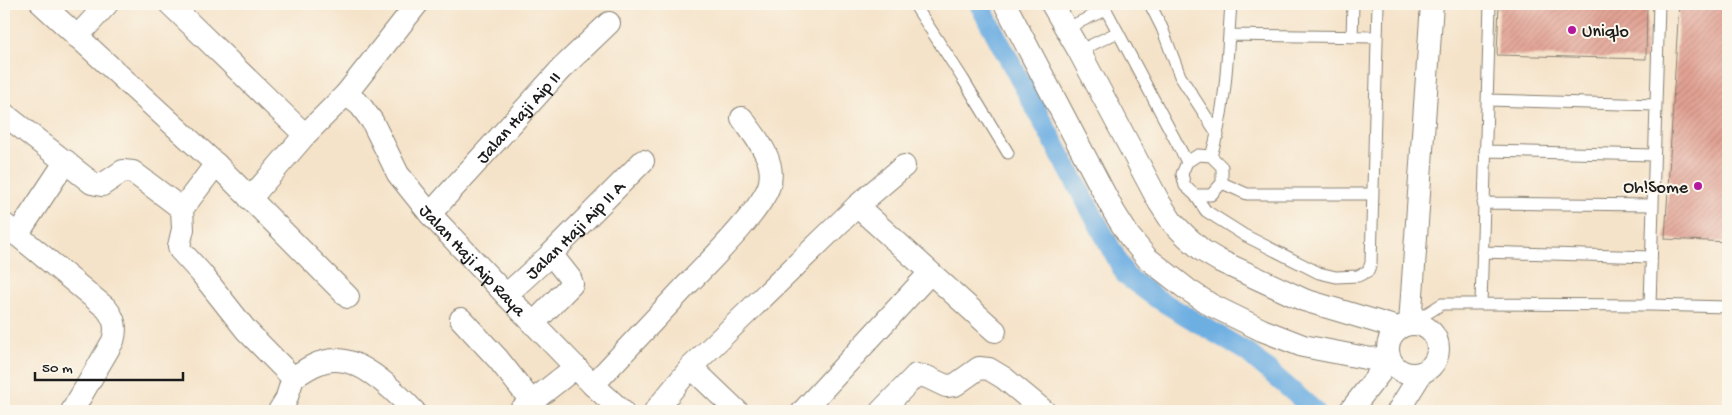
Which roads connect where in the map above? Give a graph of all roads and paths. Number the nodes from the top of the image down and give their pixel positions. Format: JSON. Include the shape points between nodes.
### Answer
{"nodes":[{"id":1,"x":42,"y":4,"type":"edge"},
{"id":2,"x":107,"y":4,"type":"edge"},
{"id":3,"x":170,"y":4,"type":"edge"},
{"id":4,"x":417,"y":4,"type":"edge"},
{"id":5,"x":914,"y":4,"type":"edge"},
{"id":6,"x":1005,"y":4,"type":"edge"},
{"id":7,"x":1052,"y":4,"type":"edge"},
{"id":8,"x":1150,"y":4,"type":"edge"},
{"id":9,"x":1231,"y":4,"type":"edge"},
{"id":10,"x":1353,"y":4,"type":"edge"},
{"id":11,"x":1378,"y":4,"type":"edge"},
{"id":12,"x":1432,"y":4,"type":"edge"},
{"id":13,"x":1490,"y":4,"type":"edge"},
{"id":14,"x":1659,"y":4,"type":"edge"},
{"id":15,"x":1104,"y":7,"type":"edge"},
{"id":16,"x":609,"y":23,"type":"dead end"},
{"id":17,"x":1067,"y":28,"type":"junction"},
{"id":18,"x":1118,"y":32,"type":"junction"},
{"id":19,"x":1229,"y":35,"type":"junction"},
{"id":20,"x":77,"y":37,"type":"junction"},
{"id":21,"x":1352,"y":37,"type":"junction"},
{"id":22,"x":1377,"y":37,"type":"junction"},
{"id":23,"x":1079,"y":51,"type":"junction"},
{"id":24,"x":346,"y":94,"type":"junction"},
{"id":25,"x":1487,"y":100,"type":"junction"},
{"id":26,"x":1656,"y":105,"type":"junction"},
{"id":27,"x":4,"y":114,"type":"edge"},
{"id":28,"x":742,"y":118,"type":"dead end"},
{"id":29,"x":305,"y":135,"type":"junction"},
{"id":30,"x":1218,"y":135,"type":"junction"},
{"id":31,"x":1485,"y":151,"type":"junction"},
{"id":32,"x":1008,"y":153,"type":"dead end"},
{"id":33,"x":1654,"y":155,"type":"junction"},
{"id":34,"x":1211,"y":156,"type":"junction"},
{"id":35,"x":66,"y":161,"type":"junction"},
{"id":36,"x":643,"y":161,"type":"dead end"},
{"id":37,"x":1187,"y":162,"type":"junction"},
{"id":38,"x":216,"y":164,"type":"junction"},
{"id":39,"x":904,"y":166,"type":"dead end"},
{"id":40,"x":1222,"y":183,"type":"junction"},
{"id":41,"x":1373,"y":194,"type":"junction"},
{"id":42,"x":1194,"y":195,"type":"junction"},
{"id":43,"x":250,"y":199,"type":"junction"},
{"id":44,"x":1483,"y":203,"type":"junction"},
{"id":45,"x":1653,"y":205,"type":"junction"},
{"id":46,"x":857,"y":206,"type":"junction"},
{"id":47,"x":182,"y":209,"type":"junction"},
{"id":48,"x":430,"y":214,"type":"junction"},
{"id":49,"x":10,"y":230,"type":"edge"},
{"id":50,"x":1482,"y":252,"type":"junction"},
{"id":51,"x":551,"y":254,"type":"junction"},
{"id":52,"x":1651,"y":257,"type":"junction"},
{"id":53,"x":930,"y":273,"type":"junction"},
{"id":54,"x":506,"y":295,"type":"junction"},
{"id":55,"x":348,"y":297,"type":"dead end"},
{"id":56,"x":1481,"y":304,"type":"junction"},
{"id":57,"x":1650,"y":305,"type":"junction"},
{"id":58,"x":1728,"y":307,"type":"edge"},
{"id":59,"x":461,"y":319,"type":"dead end"},
{"id":60,"x":534,"y":324,"type":"junction"},
{"id":61,"x":1404,"y":326,"type":"junction"},
{"id":62,"x":995,"y":332,"type":"dead end"},
{"id":63,"x":1390,"y":358,"type":"junction"},
{"id":64,"x":576,"y":367,"type":"junction"},
{"id":65,"x":691,"y":367,"type":"junction"},
{"id":66,"x":1420,"y":374,"type":"junction"},
{"id":67,"x":293,"y":378,"type":"junction"},
{"id":68,"x":594,"y":385,"type":"junction"},
{"id":69,"x":526,"y":407,"type":"edge"},
{"id":70,"x":76,"y":409,"type":"edge"},
{"id":71,"x":279,"y":411,"type":"edge"},
{"id":72,"x":414,"y":411,"type":"edge"},
{"id":73,"x":622,"y":411,"type":"edge"},
{"id":74,"x":655,"y":411,"type":"edge"},
{"id":75,"x":737,"y":411,"type":"edge"},
{"id":76,"x":803,"y":411,"type":"edge"},
{"id":77,"x":881,"y":411,"type":"edge"},
{"id":78,"x":1044,"y":411,"type":"edge"},
{"id":79,"x":1350,"y":411,"type":"edge"},
{"id":80,"x":1398,"y":411,"type":"edge"}],
"edges":[{"from":1,"to":20,"type":"street"},
{"from":2,"to":20,"type":"street"},
{"from":3,"to":29,"type":"street"},
{"from":4,"to":24,"type":"street"},
{"from":5,"to":32,"type":"lane"},
{"from":6,"to":63,"type":"street","via":[[1114,212],[1147,258],[1211,305],[1262,330],[1303,346],[1371,359]]},
{"from":7,"to":17,"type":"street"},
{"from":8,"to":30,"type":"lane","via":[[1180,76]]},
{"from":9,"to":19,"type":"lane"},
{"from":10,"to":21,"type":"lane"},
{"from":11,"to":22,"type":"lane"},
{"from":12,"to":61,"type":"street"},
{"from":13,"to":25,"type":"lane"},
{"from":14,"to":26,"type":"lane"},
{"from":15,"to":17,"type":"lane"},
{"from":15,"to":18,"type":"lane"},
{"from":16,"to":48,"type":"street","name":"Jalan Haji Aip II","via":[[562,69]]},
{"from":17,"to":23,"type":"street"},
{"from":18,"to":23,"type":"lane"},
{"from":18,"to":37,"type":"lane"},
{"from":19,"to":21,"type":"lane"},
{"from":19,"to":30,"type":"lane","via":[[1225,97]]},
{"from":20,"to":38,"type":"street"},
{"from":21,"to":22,"type":"lane"},
{"from":22,"to":41,"type":"lane"},
{"from":23,"to":61,"type":"street","via":[[1159,202],[1172,222],[1203,252],[1304,300]]},
{"from":24,"to":29,"type":"street"},
{"from":24,"to":48,"type":"street","name":"Jalan Haji Aip Raya","via":[[372,121],[398,174]]},
{"from":25,"to":26,"type":"lane"},
{"from":25,"to":31,"type":"lane"},
{"from":26,"to":33,"type":"lane"},
{"from":27,"to":35,"type":"street"},
{"from":28,"to":68,"type":"street","via":[[765,151],[771,170],[770,184],[762,200],[728,242]]},
{"from":29,"to":43,"type":"street"},
{"from":30,"to":34,"type":"lane"},
{"from":31,"to":33,"type":"lane"},
{"from":31,"to":44,"type":"lane"},
{"from":33,"to":45,"type":"lane"},
{"from":34,"to":37,"type":"lane","via":[[1198,155]]},
{"from":34,"to":40,"type":"lane","via":[[1222,167]]},
{"from":35,"to":47,"type":"street","via":[[97,186],[123,171],[132,172]]},
{"from":35,"to":49,"type":"street"},
{"from":36,"to":51,"type":"street","name":"Jalan Haji Aip II A"},
{"from":37,"to":42,"type":"lane","via":[[1183,180]]},
{"from":38,"to":43,"type":"street"},
{"from":38,"to":47,"type":"street"},
{"from":39,"to":46,"type":"street"},
{"from":40,"to":41,"type":"lane","via":[[1247,194]]},
{"from":40,"to":42,"type":"lane","via":[[1211,195]]},
{"from":41,"to":42,"type":"lane","via":[[1371,264],[1368,271],[1358,276],[1336,277],[1319,273],[1244,235],[1206,211]]},
{"from":43,"to":55,"type":"street"},
{"from":44,"to":45,"type":"lane"},
{"from":44,"to":50,"type":"lane"},
{"from":45,"to":52,"type":"lane"},
{"from":46,"to":53,"type":"street"},
{"from":46,"to":65,"type":"street"},
{"from":47,"to":67,"type":"street","via":[[180,250],[246,330]]},
{"from":48,"to":54,"type":"street","name":"Jalan Haji Aip Raya"},
{"from":49,"to":70,"type":"street","via":[[112,315],[116,332],[113,342]]},
{"from":50,"to":52,"type":"lane"},
{"from":50,"to":56,"type":"lane"},
{"from":51,"to":54,"type":"street","name":"Jalan Haji Aip II A"},
{"from":51,"to":60,"type":"street","via":[[572,284]]},
{"from":52,"to":57,"type":"lane"},
{"from":53,"to":62,"type":"street"},
{"from":53,"to":76,"type":"street"},
{"from":54,"to":60,"type":"street","name":"Jalan Haji Aip Raya"},
{"from":56,"to":57,"type":"lane"},
{"from":56,"to":61,"type":"lane","via":[[1442,304]]},
{"from":57,"to":58,"type":"lane"},
{"from":59,"to":69,"type":"street","via":[[498,359]]},
{"from":60,"to":64,"type":"street","name":"Jalan Haji Aip Raya"},
{"from":61,"to":63,"type":"street","via":[[1391,336],[1388,346]]},
{"from":61,"to":66,"type":"street","via":[[1422,325],[1433,332],[1438,343],[1438,356],[1431,367]]},
{"from":63,"to":66,"type":"street","via":[[1398,370]]},
{"from":63,"to":79,"type":"street"},
{"from":64,"to":68,"type":"street","name":"Jalan Haji Aip Raya"},
{"from":64,"to":69,"type":"street"},
{"from":65,"to":74,"type":"street"},
{"from":65,"to":75,"type":"street"},
{"from":66,"to":80,"type":"street"},
{"from":67,"to":71,"type":"street"},
{"from":67,"to":72,"type":"street","via":[[315,364],[335,360],[350,363],[381,380]]},
{"from":68,"to":73,"type":"street","name":"Jalan Haji Aip Raya"},
{"from":77,"to":78,"type":"street","via":[[916,375],[946,386],[955,385],[979,368],[989,368]]}]}
